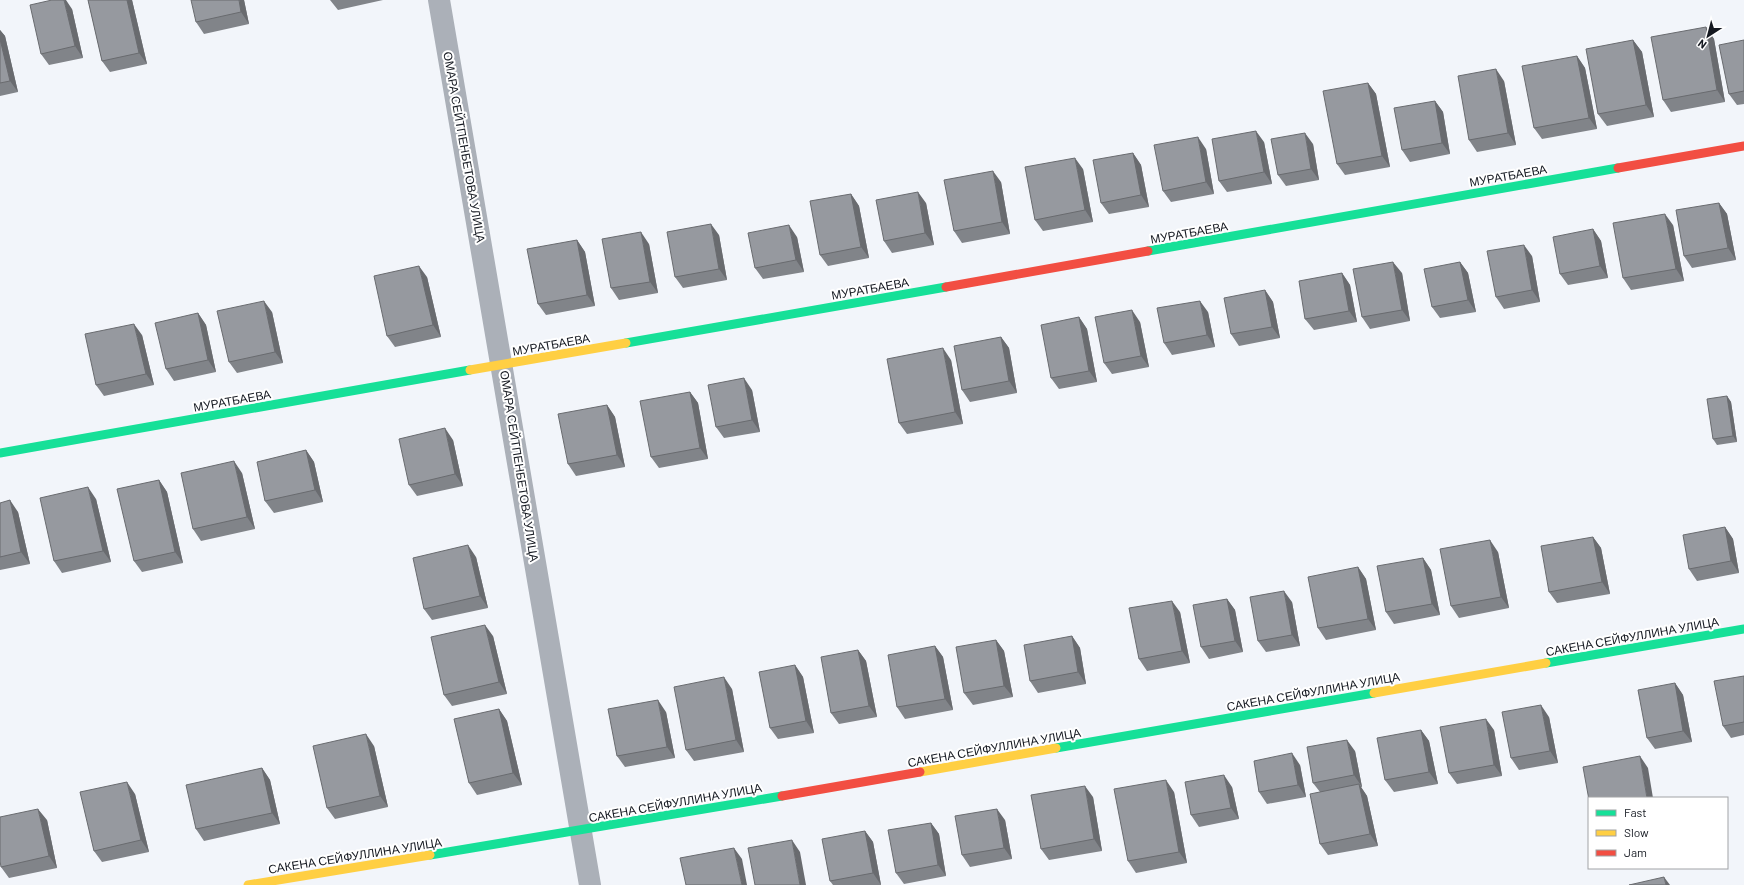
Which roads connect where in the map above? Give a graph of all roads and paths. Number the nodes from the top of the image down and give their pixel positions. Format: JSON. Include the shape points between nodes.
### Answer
{"nodes":[{"id":1,"x":439,"y":0,"type":"edge"},
{"id":2,"x":1744,"y":146,"type":"edge"},
{"id":3,"x":503,"y":365,"type":"junction"},
{"id":4,"x":0,"y":453,"type":"edge"},
{"id":5,"x":1744,"y":629,"type":"edge"},
{"id":6,"x":580,"y":831,"type":"junction"},
{"id":7,"x":248,"y":885,"type":"edge"},
{"id":8,"x":590,"y":885,"type":"edge"}],
"edges":[{"from":1,"to":3,"type":"street","name":"ОМАРА СЕЙТПЕНБЕТОВА УЛИЦА"},
{"from":2,"to":3,"type":"street","name":"МУРАТБАЕВА"},
{"from":3,"to":4,"type":"street","name":"МУРАТБАЕВА"},
{"from":3,"to":6,"type":"street","name":"ОМАРА СЕЙТПЕНБЕТОВА УЛИЦА"},
{"from":5,"to":6,"type":"street","name":"САКЕНА СЕЙФУЛЛИНА УЛИЦА"},
{"from":6,"to":7,"type":"street","name":"САКЕНА СЕЙФУЛЛИНА УЛИЦА"},
{"from":6,"to":8,"type":"street","name":"ОМАРА СЕЙТПЕНБЕТОВА УЛИЦА"}]}
